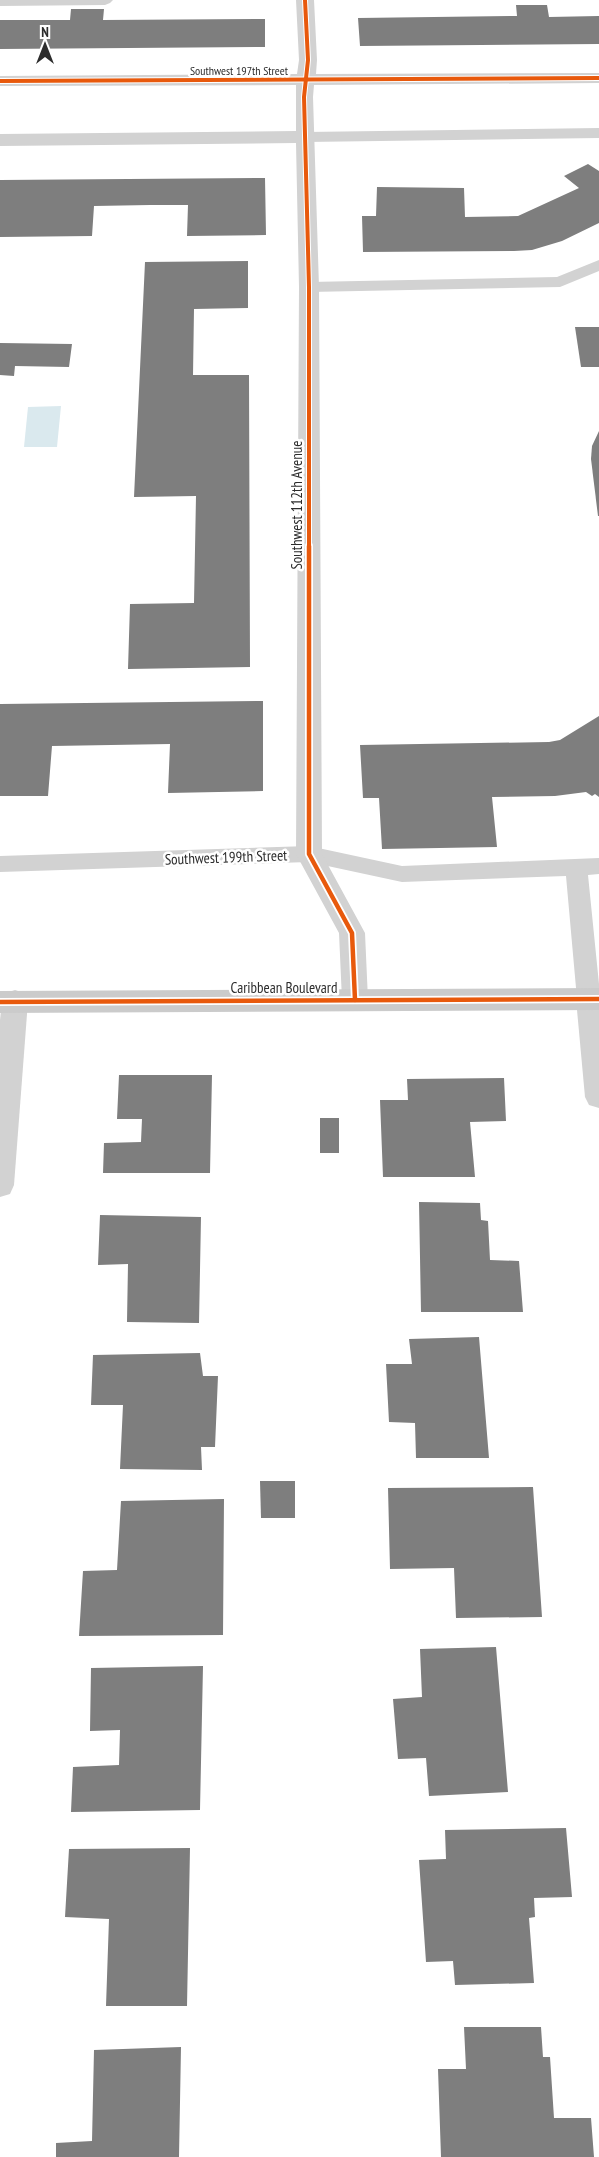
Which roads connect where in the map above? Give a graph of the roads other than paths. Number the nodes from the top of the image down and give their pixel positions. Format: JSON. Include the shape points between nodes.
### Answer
{"nodes":[{"id":1,"x":105,"y":0,"type":"edge"},
{"id":2,"x":305,"y":0,"type":"edge"},
{"id":3,"x":0,"y":1,"type":"edge"},
{"id":4,"x":599,"y":78,"type":"edge"},
{"id":5,"x":306,"y":80,"type":"junction"},
{"id":6,"x":0,"y":82,"type":"edge"},
{"id":7,"x":599,"y":134,"type":"edge"},
{"id":8,"x":306,"y":137,"type":"junction"},
{"id":9,"x":0,"y":140,"type":"edge"},
{"id":10,"x":599,"y":265,"type":"edge"},
{"id":11,"x":309,"y":287,"type":"junction"},
{"id":12,"x":309,"y":854,"type":"junction"},
{"id":13,"x":0,"y":864,"type":"edge"},
{"id":14,"x":599,"y":866,"type":"edge"},
{"id":15,"x":576,"y":867,"type":"junction"},
{"id":16,"x":594,"y":999,"type":"edge"},
{"id":17,"x":355,"y":1000,"type":"junction"},
{"id":18,"x":8,"y":1001,"type":"edge"},
{"id":19,"x":599,"y":1097,"type":"edge"},
{"id":20,"x":0,"y":1186,"type":"edge"}],
"edges":[{"from":1,"to":3,"type":"lane"},
{"from":2,"to":5,"type":"street","name":"Southwest 112th Avenue"},
{"from":4,"to":5,"type":"street","name":"Southwest 197th Street"},
{"from":5,"to":6,"type":"street","name":"Southwest 197th Street"},
{"from":5,"to":8,"type":"street","name":"Southwest 112th Avenue"},
{"from":7,"to":8,"type":"lane"},
{"from":8,"to":9,"type":"street"},
{"from":8,"to":11,"type":"street","name":"Southwest 112th Avenue"},
{"from":10,"to":11,"type":"lane","via":[[560,282]]},
{"from":11,"to":12,"type":"street","name":"Southwest 112th Avenue"},
{"from":12,"to":13,"type":"lane","name":"Southwest 199th Street"},
{"from":12,"to":15,"type":"lane","name":"Southwest 199th Street","via":[[402,874]]},
{"from":12,"to":17,"type":"street","name":"Southwest 112th Avenue","via":[[352,933]]},
{"from":14,"to":15,"type":"lane","name":"Southwest 199th Street"},
{"from":15,"to":16,"type":"lane"},
{"from":16,"to":17,"type":"street","name":"Caribbean Boulevard"},
{"from":16,"to":19,"type":"street"},
{"from":17,"to":18,"type":"street","name":"Caribbean Boulevard"},
{"from":18,"to":20,"type":"street"}]}
